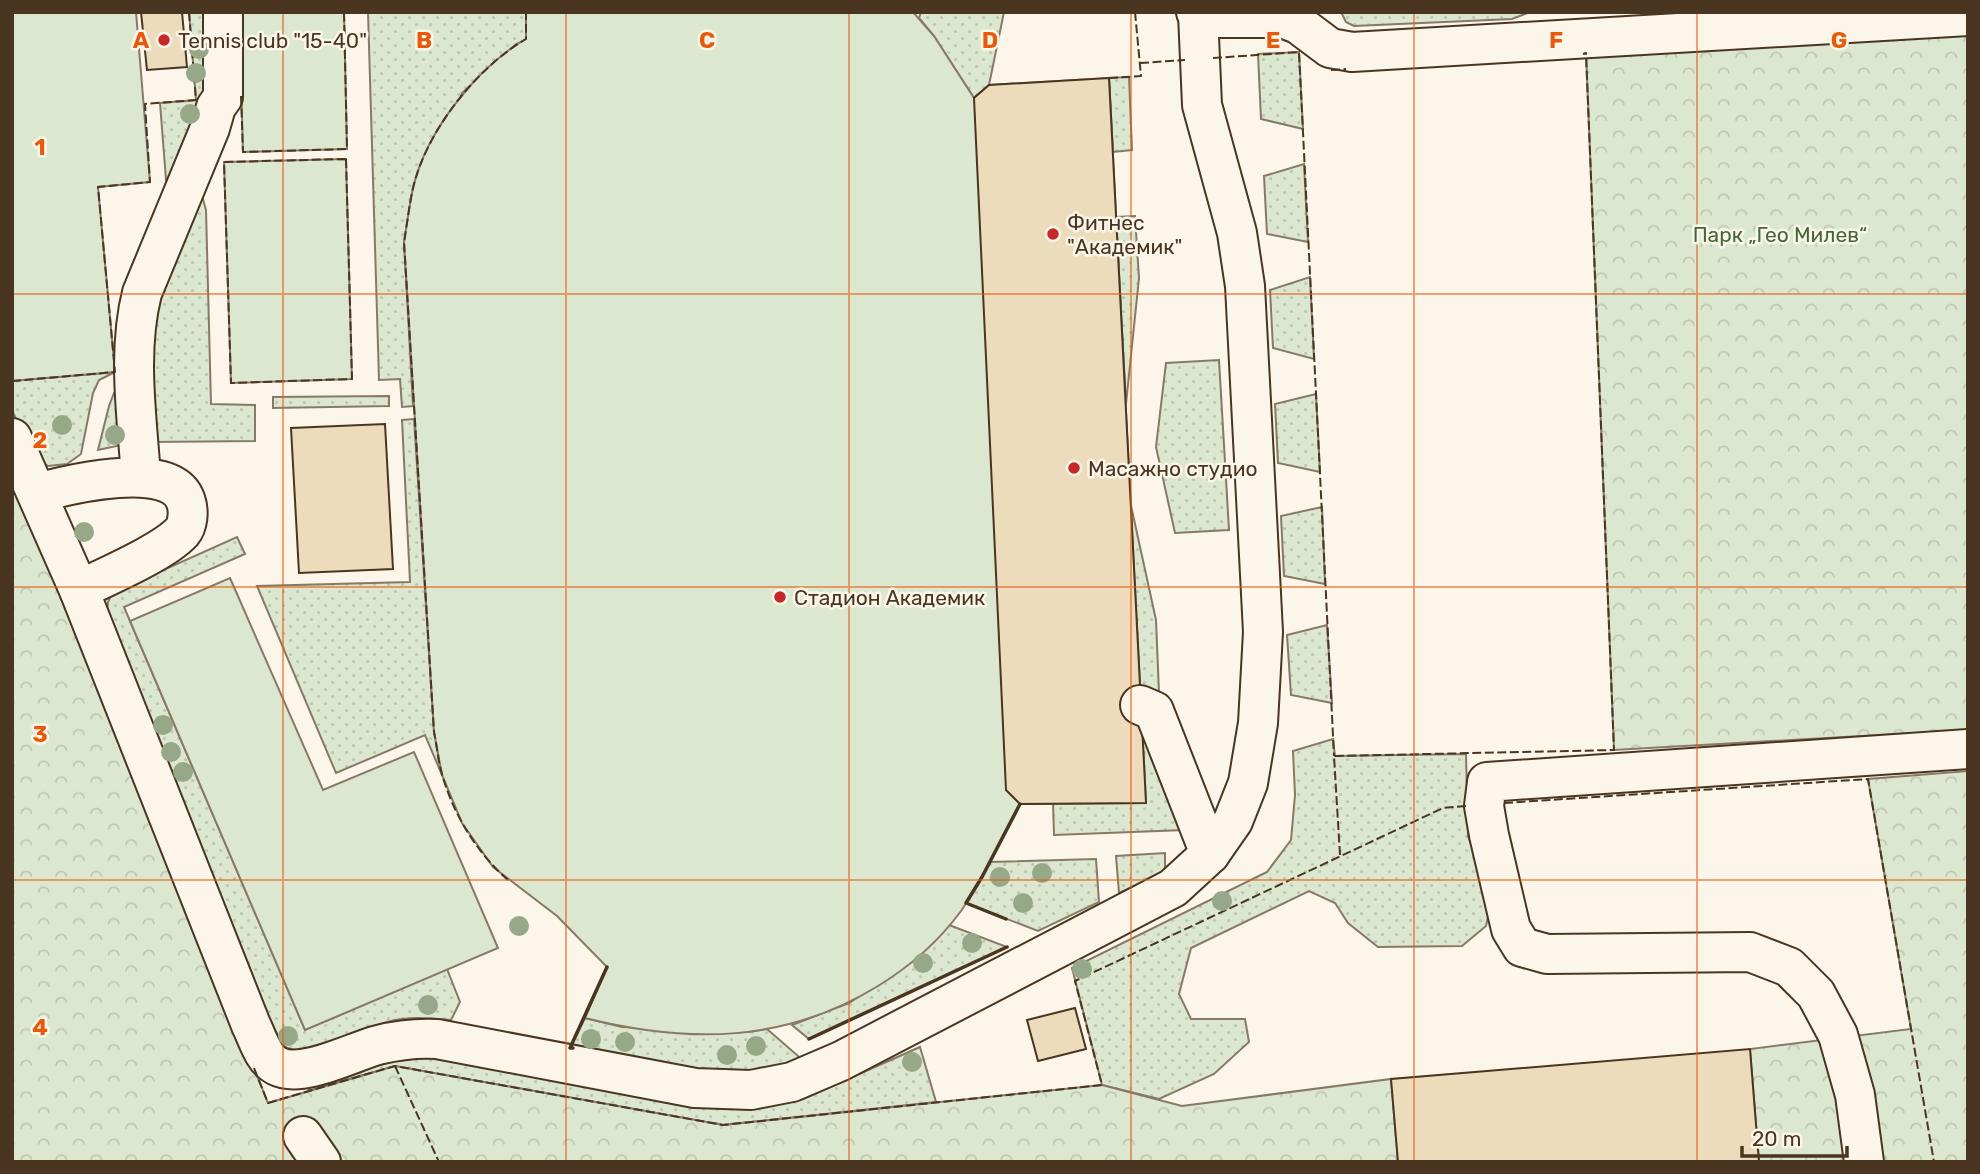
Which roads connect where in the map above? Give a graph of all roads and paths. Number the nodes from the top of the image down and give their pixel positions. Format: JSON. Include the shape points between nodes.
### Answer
{"nodes":[{"id":1,"x":222,"y":12,"type":"edge"},
{"id":2,"x":1197,"y":13,"type":"edge"},
{"id":3,"x":1968,"y":16,"type":"edge"},
{"id":4,"x":12,"y":438,"type":"edge"},
{"id":5,"x":141,"y":477,"type":"junction"},
{"id":6,"x":37,"y":493,"type":"junction"},
{"id":7,"x":79,"y":590,"type":"junction"},
{"id":8,"x":1140,"y":705,"type":"dead end"},
{"id":9,"x":1968,"y":749,"type":"edge"},
{"id":10,"x":1210,"y":853,"type":"junction"},
{"id":11,"x":1864,"y":1162,"type":"edge"}],
"edges":[{"from":1,"to":5,"type":"lane","via":[[223,97],[142,293],[135,321]]},
{"from":2,"to":3,"type":"lane","via":[[1218,18],[1282,18],[1330,48],[1352,52]]},
{"from":2,"to":10,"type":"lane","via":[[1202,105],[1237,233],[1245,286],[1263,632],[1258,723],[1248,783],[1233,821]]},
{"from":4,"to":6,"type":"lane"},
{"from":5,"to":6,"type":"lane","via":[[81,481]]},
{"from":5,"to":7,"type":"lane","via":[[163,481],[182,494],[187,503],[183,531],[161,548]]},
{"from":6,"to":7,"type":"lane"},
{"from":7,"to":10,"type":"lane","via":[[251,1026],[276,1066],[292,1070],[411,1038],[437,1039],[695,1088],[751,1090],[792,1082],[852,1056],[1173,888]]},
{"from":8,"to":10,"type":"lane","via":[[1154,711]]},
{"from":9,"to":11,"type":"lane","via":[[1487,782],[1484,806],[1491,846],[1511,929],[1522,947],[1546,954],[1750,952],[1789,967],[1816,994],[1838,1035],[1855,1094]]}]}
